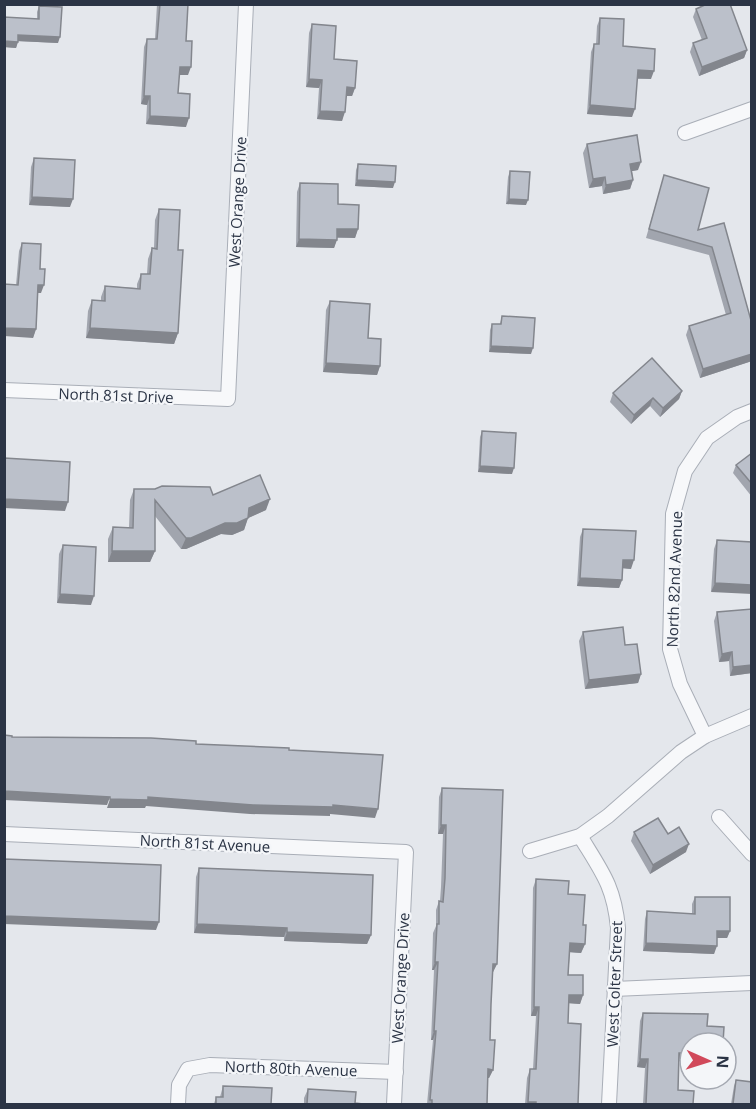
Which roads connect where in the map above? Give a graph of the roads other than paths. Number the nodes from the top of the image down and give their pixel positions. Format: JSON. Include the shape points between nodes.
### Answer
{"nodes":[{"id":1,"x":246,"y":4,"type":"edge"},
{"id":2,"x":752,"y":109,"type":"edge"},
{"id":3,"x":685,"y":133,"type":"dead end"},
{"id":4,"x":4,"y":390,"type":"edge"},
{"id":5,"x":228,"y":399,"type":"joint"},
{"id":6,"x":752,"y":411,"type":"edge"},
{"id":7,"x":752,"y":716,"type":"edge"},
{"id":8,"x":705,"y":736,"type":"junction"},
{"id":9,"x":719,"y":817,"type":"dead end"},
{"id":10,"x":4,"y":834,"type":"edge"},
{"id":11,"x":580,"y":836,"type":"junction"},
{"id":12,"x":530,"y":851,"type":"dead end"},
{"id":13,"x":406,"y":852,"type":"joint"},
{"id":14,"x":752,"y":854,"type":"edge"},
{"id":15,"x":752,"y":983,"type":"edge"},
{"id":16,"x":614,"y":989,"type":"junction"},
{"id":17,"x":396,"y":1072,"type":"junction"},
{"id":18,"x":178,"y":1104,"type":"edge"},
{"id":19,"x":394,"y":1104,"type":"edge"},
{"id":20,"x":609,"y":1104,"type":"edge"}],
"edges":[{"from":1,"to":5,"type":"street","name":"West Orange Drive"},
{"from":2,"to":3,"type":"street"},
{"from":4,"to":5,"type":"street","name":"North 81st Drive"},
{"from":6,"to":8,"type":"street","name":"North 82nd Avenue","via":[[706,438],[685,471],[672,514],[670,649],[680,684]]},
{"from":7,"to":8,"type":"street"},
{"from":8,"to":11,"type":"street"},
{"from":9,"to":14,"type":"street"},
{"from":10,"to":13,"type":"street","name":"North 81st Avenue"},
{"from":11,"to":12,"type":"street"},
{"from":11,"to":16,"type":"street","name":"West Colter Street","via":[[611,888],[615,903],[618,928]]},
{"from":13,"to":17,"type":"street","name":"West Orange Drive"},
{"from":15,"to":16,"type":"street"},
{"from":16,"to":20,"type":"street","name":"West Colter Street"},
{"from":17,"to":18,"type":"street","name":"North 80th Avenue","via":[[210,1065],[188,1069],[179,1086]]},
{"from":17,"to":19,"type":"street","name":"West Orange Drive"}]}
